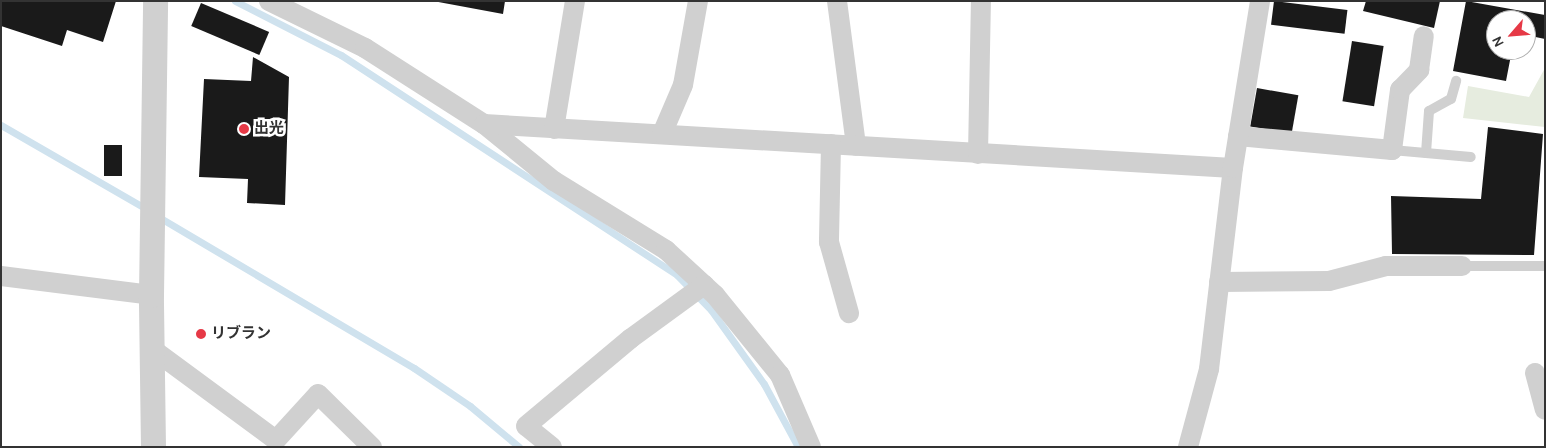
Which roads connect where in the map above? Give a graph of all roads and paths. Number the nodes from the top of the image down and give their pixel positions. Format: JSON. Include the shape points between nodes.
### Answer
{"nodes":[{"id":1,"x":155,"y":1,"type":"edge"},
{"id":2,"x":268,"y":1,"type":"edge"},
{"id":3,"x":575,"y":1,"type":"edge"},
{"id":4,"x":698,"y":1,"type":"edge"},
{"id":5,"x":837,"y":1,"type":"edge"},
{"id":6,"x":981,"y":1,"type":"edge"},
{"id":7,"x":1260,"y":1,"type":"edge"},
{"id":8,"x":1424,"y":36,"type":"dead end"},
{"id":9,"x":1456,"y":81,"type":"dead end"},
{"id":10,"x":484,"y":124,"type":"junction"},
{"id":11,"x":554,"y":129,"type":"junction"},
{"id":12,"x":662,"y":134,"type":"junction"},
{"id":13,"x":1238,"y":136,"type":"junction"},
{"id":14,"x":830,"y":144,"type":"junction"},
{"id":15,"x":856,"y":146,"type":"junction"},
{"id":16,"x":1392,"y":150,"type":"junction"},
{"id":17,"x":1426,"y":153,"type":"junction"},
{"id":18,"x":978,"y":154,"type":"junction"},
{"id":19,"x":1471,"y":157,"type":"dead end"},
{"id":20,"x":1233,"y":168,"type":"junction"},
{"id":21,"x":1462,"y":266,"type":"joint"},
{"id":22,"x":1545,"y":266,"type":"edge"},
{"id":23,"x":1,"y":276,"type":"edge"},
{"id":24,"x":1219,"y":282,"type":"junction"},
{"id":25,"x":698,"y":290,"type":"junction"},
{"id":26,"x":150,"y":295,"type":"junction"},
{"id":27,"x":849,"y":313,"type":"dead end"},
{"id":28,"x":151,"y":348,"type":"junction"},
{"id":29,"x":1535,"y":373,"type":"dead end"},
{"id":30,"x":1545,"y":410,"type":"edge"},
{"id":31,"x":280,"y":443,"type":"edge"},
{"id":32,"x":153,"y":447,"type":"edge"},
{"id":33,"x":372,"y":447,"type":"edge"},
{"id":34,"x":552,"y":447,"type":"edge"},
{"id":35,"x":810,"y":447,"type":"edge"},
{"id":36,"x":1188,"y":447,"type":"edge"}],
"edges":[{"from":1,"to":26,"type":"street"},
{"from":2,"to":10,"type":"street","via":[[365,48]]},
{"from":3,"to":11,"type":"street"},
{"from":4,"to":12,"type":"street","via":[[683,85]]},
{"from":5,"to":15,"type":"street"},
{"from":6,"to":18,"type":"street"},
{"from":7,"to":13,"type":"street"},
{"from":8,"to":16,"type":"street","via":[[1419,70],[1400,90]]},
{"from":9,"to":17,"type":"lane","via":[[1451,98],[1429,111]]},
{"from":10,"to":11,"type":"street"},
{"from":10,"to":25,"type":"street","via":[[554,181],[666,250]]},
{"from":11,"to":12,"type":"street"},
{"from":12,"to":14,"type":"street"},
{"from":13,"to":16,"type":"street"},
{"from":13,"to":20,"type":"street"},
{"from":14,"to":15,"type":"street"},
{"from":14,"to":27,"type":"street","via":[[829,242]]},
{"from":15,"to":18,"type":"street"},
{"from":16,"to":17,"type":"lane"},
{"from":17,"to":19,"type":"lane"},
{"from":18,"to":20,"type":"street"},
{"from":20,"to":24,"type":"street"},
{"from":21,"to":22,"type":"lane"},
{"from":21,"to":24,"type":"street","via":[[1386,266],[1329,281]]},
{"from":23,"to":26,"type":"street"},
{"from":24,"to":36,"type":"street","via":[[1209,369]]},
{"from":25,"to":34,"type":"street","via":[[630,339],[526,426]]},
{"from":25,"to":35,"type":"street","via":[[780,376]]},
{"from":26,"to":28,"type":"street"},
{"from":28,"to":31,"type":"street"},
{"from":28,"to":32,"type":"street"},
{"from":29,"to":30,"type":"street"},
{"from":31,"to":33,"type":"street","via":[[318,394]]}]}
